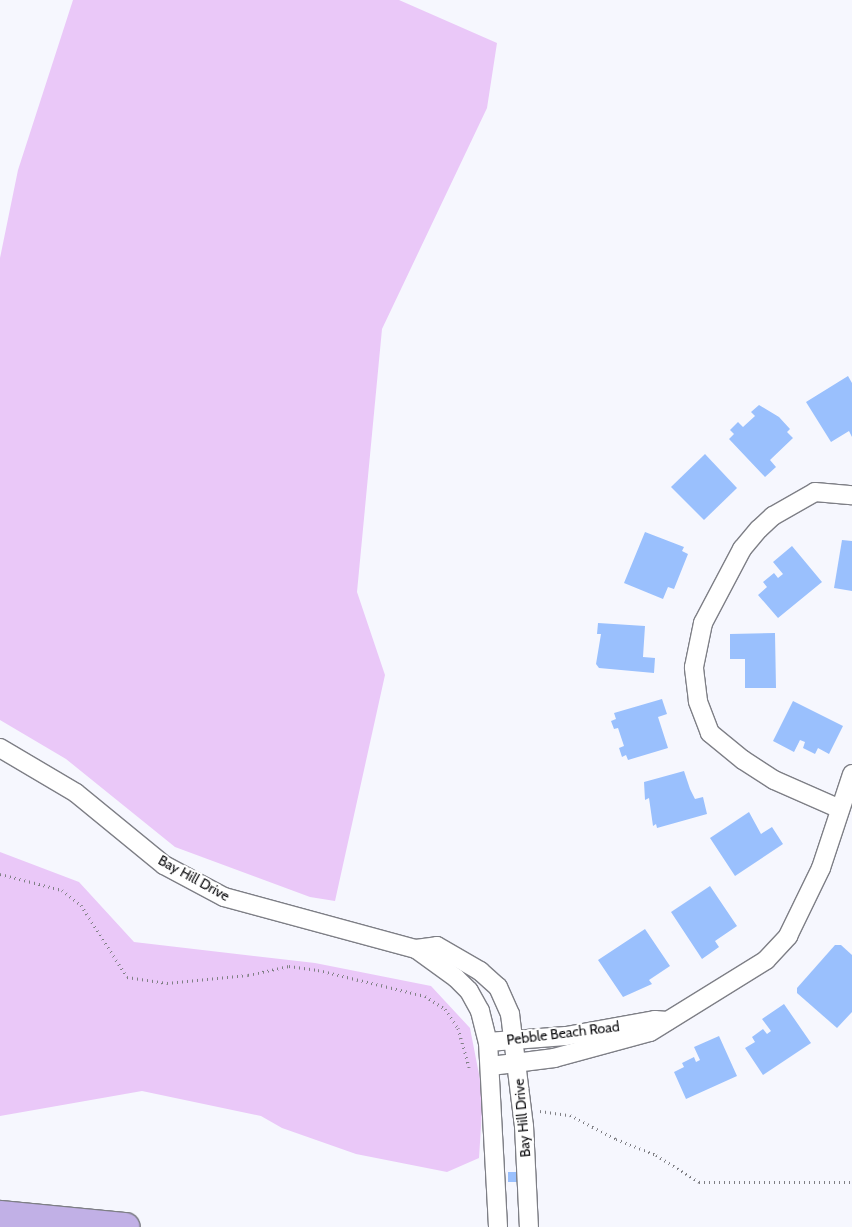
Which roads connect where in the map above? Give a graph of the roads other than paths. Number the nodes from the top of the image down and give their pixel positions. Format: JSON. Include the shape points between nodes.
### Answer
{"nodes":[{"id":1,"x":852,"y":495,"type":"edge"},
{"id":2,"x":0,"y":748,"type":"edge"},
{"id":3,"x":852,"y":774,"type":"edge"},
{"id":4,"x":840,"y":809,"type":"junction"},
{"id":5,"x":416,"y":949,"type":"junction"},
{"id":6,"x":668,"y":1021,"type":"junction"},
{"id":7,"x":514,"y":1040,"type":"junction"},
{"id":8,"x":488,"y":1042,"type":"junction"},
{"id":9,"x":518,"y":1063,"type":"junction"},
{"id":10,"x":491,"y":1066,"type":"junction"},
{"id":11,"x":0,"y":1215,"type":"edge"},
{"id":12,"x":125,"y":1227,"type":"edge"},
{"id":13,"x":498,"y":1227,"type":"edge"},
{"id":14,"x":529,"y":1227,"type":"edge"}],
"edges":[{"from":1,"to":4,"type":"street","via":[[815,492],[758,529],[742,549],[703,623],[694,667],[698,700],[710,733],[774,780]]},
{"from":2,"to":5,"type":"street","name":"Bay Hill Drive","via":[[76,793],[164,865],[224,897]]},
{"from":3,"to":4,"type":"street","name":"Pebble Beach Road"},
{"from":4,"to":6,"type":"street","name":"Pebble Beach Road","via":[[821,868],[788,936],[745,976]]},
{"from":5,"to":7,"type":"street","name":"Bay Hill Drive","via":[[437,946],[480,971],[498,987],[510,1014]]},
{"from":5,"to":8,"type":"street","name":"Bay Hill Drive","via":[[469,991],[480,1011]]},
{"from":6,"to":7,"type":"street","name":"Pebble Beach Road","via":[[655,1020],[566,1036]]},
{"from":6,"to":9,"type":"street","name":"Pebble Beach Road","via":[[661,1028],[623,1042]]},
{"from":7,"to":8,"type":"street","name":"Pebble Beach Road"},
{"from":7,"to":9,"type":"street","name":"Bay Hill Drive"},
{"from":8,"to":10,"type":"street","name":"Bay Hill Drive"},
{"from":9,"to":10,"type":"street","name":"Pebble Beach Road"},
{"from":9,"to":14,"type":"street","name":"Bay Hill Drive"},
{"from":10,"to":13,"type":"street","name":"Bay Hill Drive"},
{"from":11,"to":12,"type":"main road"}]}
